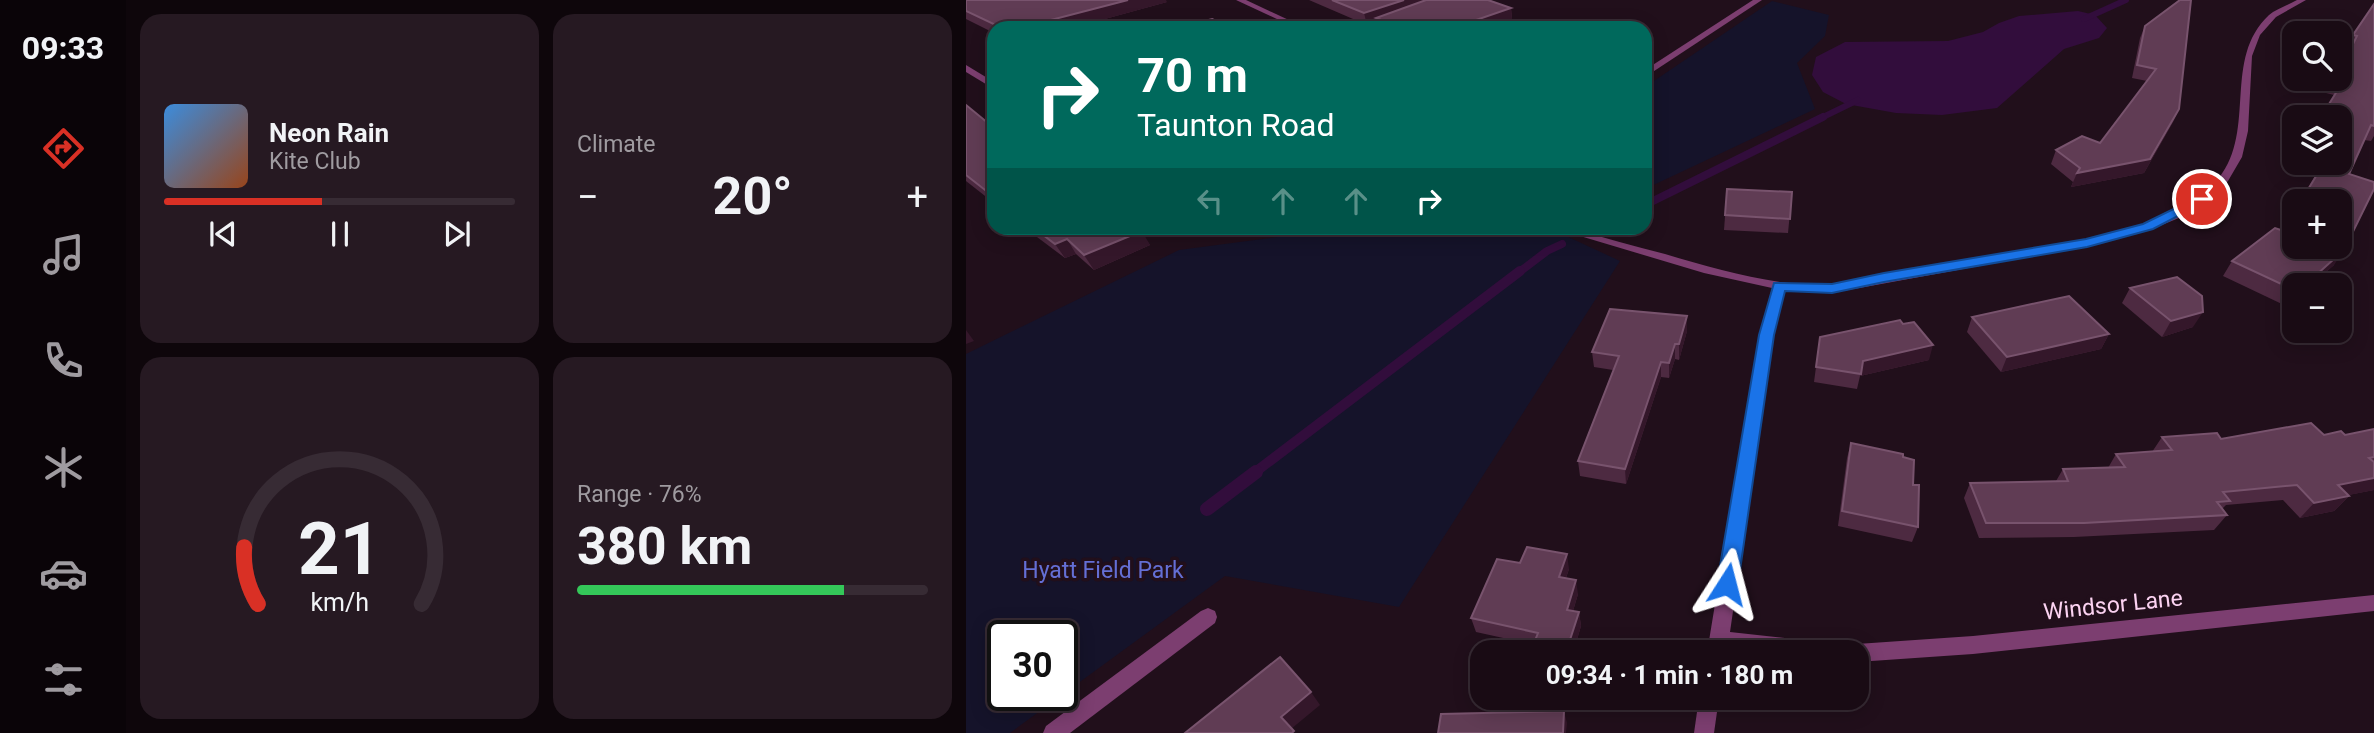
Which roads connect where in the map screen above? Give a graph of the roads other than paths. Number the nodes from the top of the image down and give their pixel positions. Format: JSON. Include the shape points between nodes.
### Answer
{"nodes":[{"id":1,"x":1240,"y":0,"type":"edge"},
{"id":2,"x":1758,"y":0,"type":"edge"},
{"id":3,"x":2302,"y":0,"type":"edge"},
{"id":4,"x":1398,"y":18,"type":"edge"},
{"id":5,"x":1286,"y":21,"type":"edge"},
{"id":6,"x":1390,"y":21,"type":"edge"},
{"id":7,"x":966,"y":68,"type":"edge"},
{"id":8,"x":1652,"y":69,"type":"edge"},
{"id":9,"x":987,"y":82,"type":"edge"},
{"id":10,"x":1588,"y":235,"type":"edge"},
{"id":11,"x":1779,"y":286,"type":"junction"},
{"id":12,"x":2374,"y":603,"type":"edge"},
{"id":13,"x":1208,"y":617,"type":"dead end"},
{"id":14,"x":1719,"y":640,"type":"edge"},
{"id":15,"x":1869,"y":652,"type":"edge"},
{"id":16,"x":1707,"y":710,"type":"edge"},
{"id":17,"x":1053,"y":733,"type":"edge"},
{"id":18,"x":1704,"y":733,"type":"edge"}],
"edges":[{"from":1,"to":5,"type":"street"},
{"from":2,"to":8,"type":"street"},
{"from":3,"to":11,"type":"street","via":[[2267,17],[2258,28],[2247,56],[2245,120],[2238,155],[2223,181],[2183,211],[2134,232],[2087,243],[1832,289]]},
{"from":4,"to":6,"type":"street"},
{"from":7,"to":9,"type":"street"},
{"from":10,"to":11,"type":"street"},
{"from":11,"to":14,"type":"street","via":[[1766,335]]},
{"from":12,"to":15,"type":"street","name":"Windsor Lane"},
{"from":13,"to":17,"type":"street"},
{"from":16,"to":18,"type":"street"}]}
